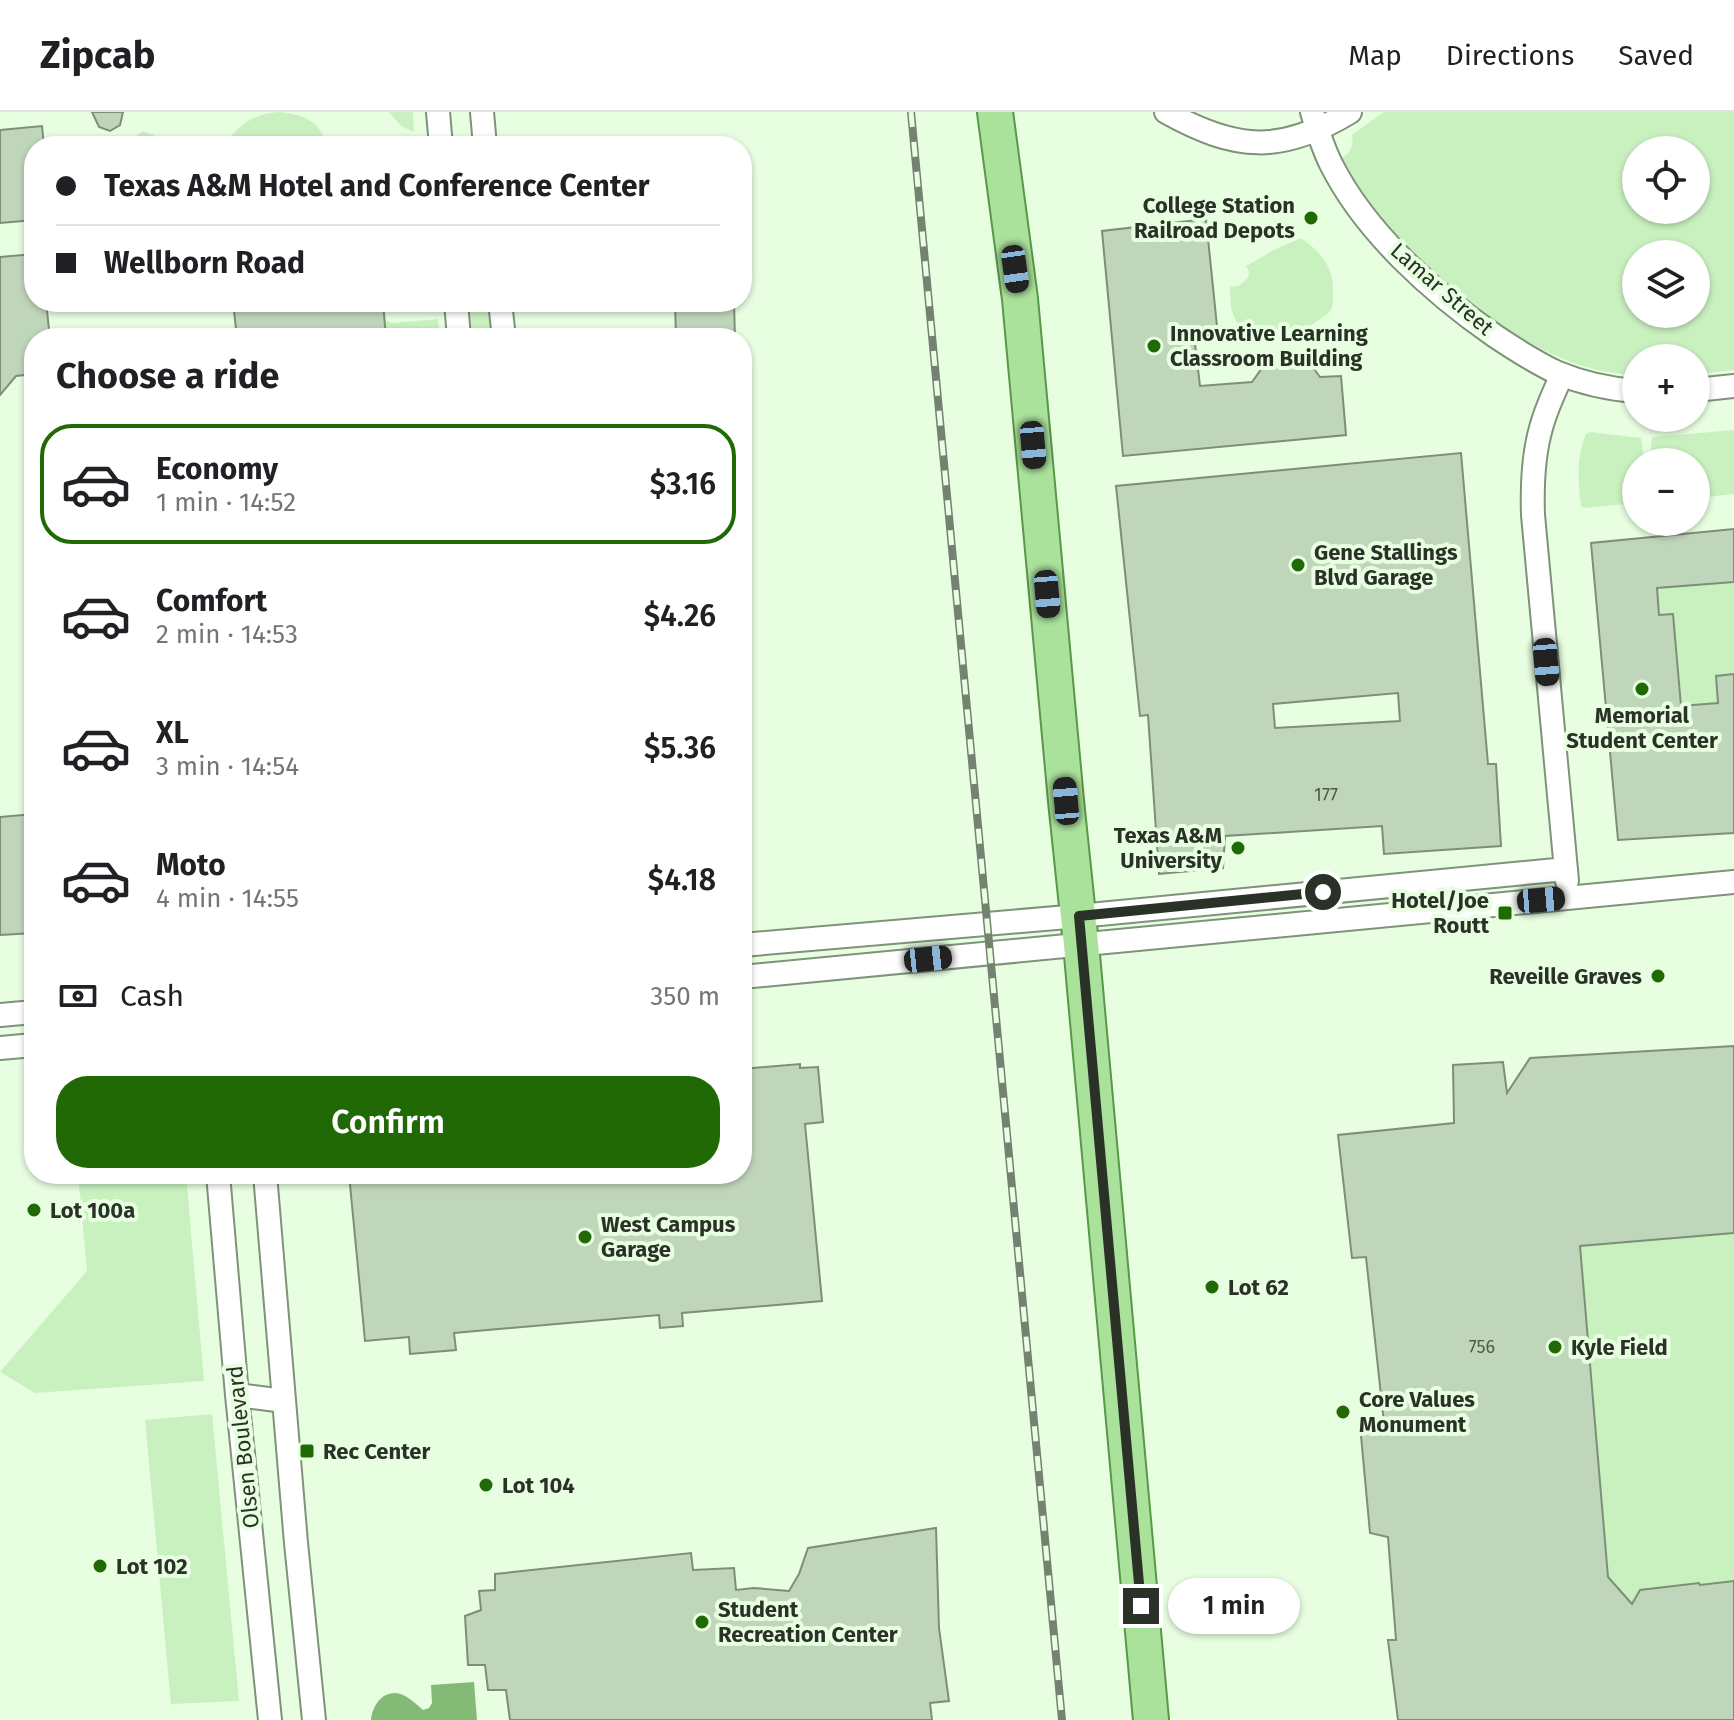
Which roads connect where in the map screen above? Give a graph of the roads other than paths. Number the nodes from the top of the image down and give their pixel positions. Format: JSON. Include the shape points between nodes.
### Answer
{"nodes":[{"id":1,"x":438,"y":112,"type":"edge"},
{"id":2,"x":482,"y":112,"type":"edge"},
{"id":3,"x":995,"y":112,"type":"edge"},
{"id":4,"x":1166,"y":112,"type":"edge"},
{"id":5,"x":1350,"y":112,"type":"edge"},
{"id":6,"x":1315,"y":121,"type":"edge"},
{"id":7,"x":440,"y":136,"type":"edge"},
{"id":8,"x":484,"y":136,"type":"edge"},
{"id":9,"x":1562,"y":375,"type":"junction"},
{"id":10,"x":1734,"y":386,"type":"edge"},
{"id":11,"x":1622,"y":389,"type":"edge"},
{"id":12,"x":1710,"y":389,"type":"edge"},
{"id":13,"x":1566,"y":869,"type":"junction"},
{"id":14,"x":1734,"y":882,"type":"edge"},
{"id":15,"x":1349,"y":889,"type":"junction"},
{"id":16,"x":1568,"y":898,"type":"junction"},
{"id":17,"x":1244,"y":899,"type":"junction"},
{"id":18,"x":1354,"y":918,"type":"junction"},
{"id":19,"x":1246,"y":928,"type":"junction"},
{"id":20,"x":1080,"y":930,"type":"junction"},
{"id":21,"x":752,"y":945,"type":"edge"},
{"id":22,"x":752,"y":976,"type":"edge"},
{"id":23,"x":24,"y":1013,"type":"edge"},
{"id":24,"x":0,"y":1015,"type":"edge"},
{"id":25,"x":24,"y":1046,"type":"edge"},
{"id":26,"x":0,"y":1048,"type":"edge"},
{"id":27,"x":219,"y":1184,"type":"edge"},
{"id":28,"x":266,"y":1184,"type":"edge"},
{"id":29,"x":237,"y":1395,"type":"junction"},
{"id":30,"x":284,"y":1401,"type":"junction"},
{"id":31,"x":270,"y":1720,"type":"edge"},
{"id":32,"x":314,"y":1720,"type":"edge"},
{"id":33,"x":1151,"y":1720,"type":"edge"}],
"edges":[{"from":1,"to":7,"type":"street"},
{"from":2,"to":8,"type":"street"},
{"from":3,"to":20,"type":"main road","via":[[1020,299]]},
{"from":4,"to":6,"type":"street","via":[[1207,133],[1260,143],[1286,141]]},
{"from":5,"to":6,"type":"street"},
{"from":6,"to":9,"type":"street","name":"Lamar Street","via":[[1330,162],[1361,212],[1413,269],[1473,320]]},
{"from":9,"to":11,"type":"street","name":"Lamar Street"},
{"from":9,"to":13,"type":"street","via":[[1542,424],[1532,477]]},
{"from":10,"to":12,"type":"street"},
{"from":13,"to":15,"type":"street"},
{"from":13,"to":16,"type":"street"},
{"from":14,"to":16,"type":"street"},
{"from":15,"to":17,"type":"street"},
{"from":15,"to":18,"type":"street"},
{"from":16,"to":18,"type":"street"},
{"from":17,"to":19,"type":"street"},
{"from":17,"to":20,"type":"street"},
{"from":18,"to":19,"type":"street"},
{"from":19,"to":20,"type":"street"},
{"from":20,"to":21,"type":"street"},
{"from":20,"to":22,"type":"street"},
{"from":20,"to":33,"type":"main road"},
{"from":23,"to":24,"type":"street"},
{"from":25,"to":26,"type":"street"},
{"from":27,"to":29,"type":"street","name":"Olsen Boulevard"},
{"from":28,"to":30,"type":"street","name":"Olsen Boulevard"},
{"from":29,"to":30,"type":"street"},
{"from":29,"to":31,"type":"street","name":"Olsen Boulevard"},
{"from":30,"to":32,"type":"street","name":"Olsen Boulevard"}]}
